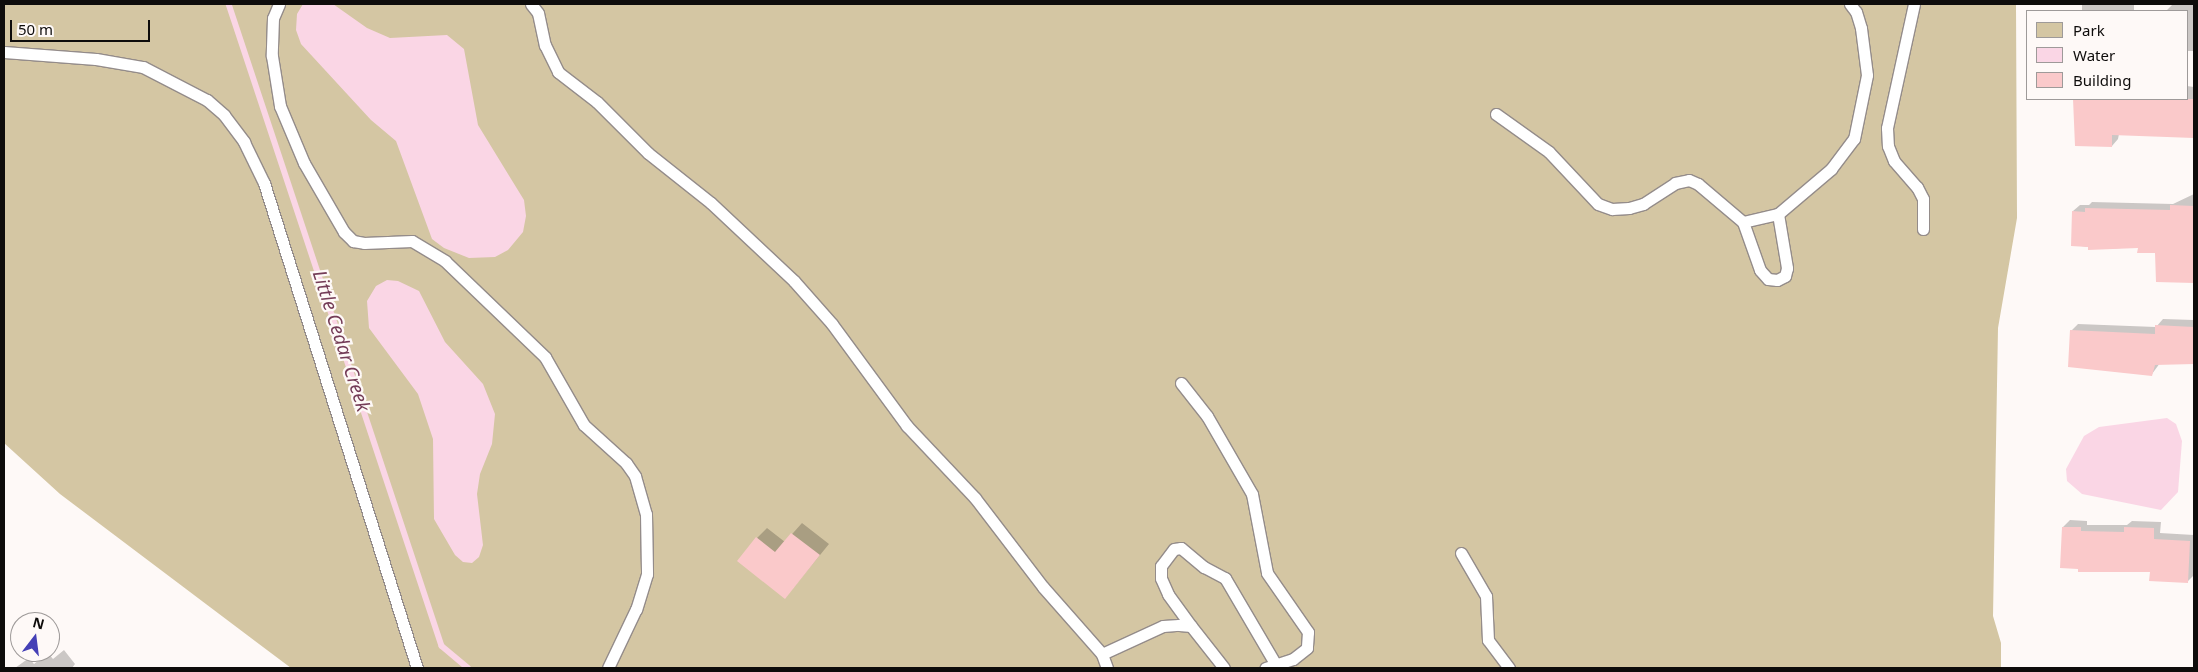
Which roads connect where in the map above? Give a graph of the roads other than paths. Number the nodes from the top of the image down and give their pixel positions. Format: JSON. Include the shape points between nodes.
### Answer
{"nodes":[{"id":1,"x":279,"y":4,"type":"edge"},
{"id":2,"x":531,"y":4,"type":"edge"},
{"id":3,"x":1850,"y":4,"type":"edge"},
{"id":4,"x":1914,"y":4,"type":"edge"},
{"id":5,"x":4,"y":52,"type":"edge"},
{"id":6,"x":1496,"y":114,"type":"dead end"},
{"id":7,"x":1778,"y":214,"type":"junction"},
{"id":8,"x":1743,"y":222,"type":"junction"},
{"id":9,"x":1923,"y":229,"type":"dead end"},
{"id":10,"x":1181,"y":382,"type":"dead end"},
{"id":11,"x":1462,"y":553,"type":"dead end"},
{"id":12,"x":1191,"y":626,"type":"junction"},
{"id":13,"x":1102,"y":654,"type":"junction"},
{"id":14,"x":1270,"y":666,"type":"edge"},
{"id":15,"x":417,"y":668,"type":"edge"},
{"id":16,"x":608,"y":668,"type":"edge"},
{"id":17,"x":1107,"y":668,"type":"edge"},
{"id":18,"x":1224,"y":668,"type":"edge"},
{"id":19,"x":1509,"y":668,"type":"edge"}],
"edges":[{"from":1,"to":16,"type":"lane","via":[[274,18],[272,56],[280,106],[304,163],[344,232],[353,241],[364,243],[412,241],[445,262],[545,357],[584,425],[626,463],[635,476],[646,514],[647,574],[634,616]]},
{"from":2,"to":13,"type":"lane","via":[[538,13],[545,45],[558,72],[597,102],[648,154],[711,203],[800,288],[832,324],[907,426],[975,498],[1043,587]]},
{"from":3,"to":7,"type":"lane","via":[[1861,28],[1867,75],[1854,139],[1831,169]]},
{"from":4,"to":9,"type":"lane","via":[[1887,128],[1888,146],[1894,161],[1917,187],[1923,199]]},
{"from":5,"to":15,"type":"lane","via":[[96,59],[143,67],[207,100],[224,115],[244,142],[264,183]]},
{"from":6,"to":8,"type":"lane","via":[[1549,152],[1598,204],[1612,209],[1629,208],[1643,204],[1675,183],[1688,180],[1698,184]]},
{"from":7,"to":8,"type":"lane"},
{"from":7,"to":8,"type":"lane","via":[[1787,268],[1785,276],[1777,280],[1768,279],[1760,270]]},
{"from":10,"to":14,"type":"lane","via":[[1207,416],[1252,494],[1266,573],[1308,632],[1307,648],[1293,659]]},
{"from":11,"to":19,"type":"lane","via":[[1486,596],[1488,640]]},
{"from":12,"to":13,"type":"lane","via":[[1163,626]]},
{"from":12,"to":14,"type":"lane","via":[[1160,578],[1161,566],[1174,549],[1181,548],[1204,567],[1225,578]]},
{"from":12,"to":18,"type":"lane"},
{"from":13,"to":17,"type":"lane"}]}
